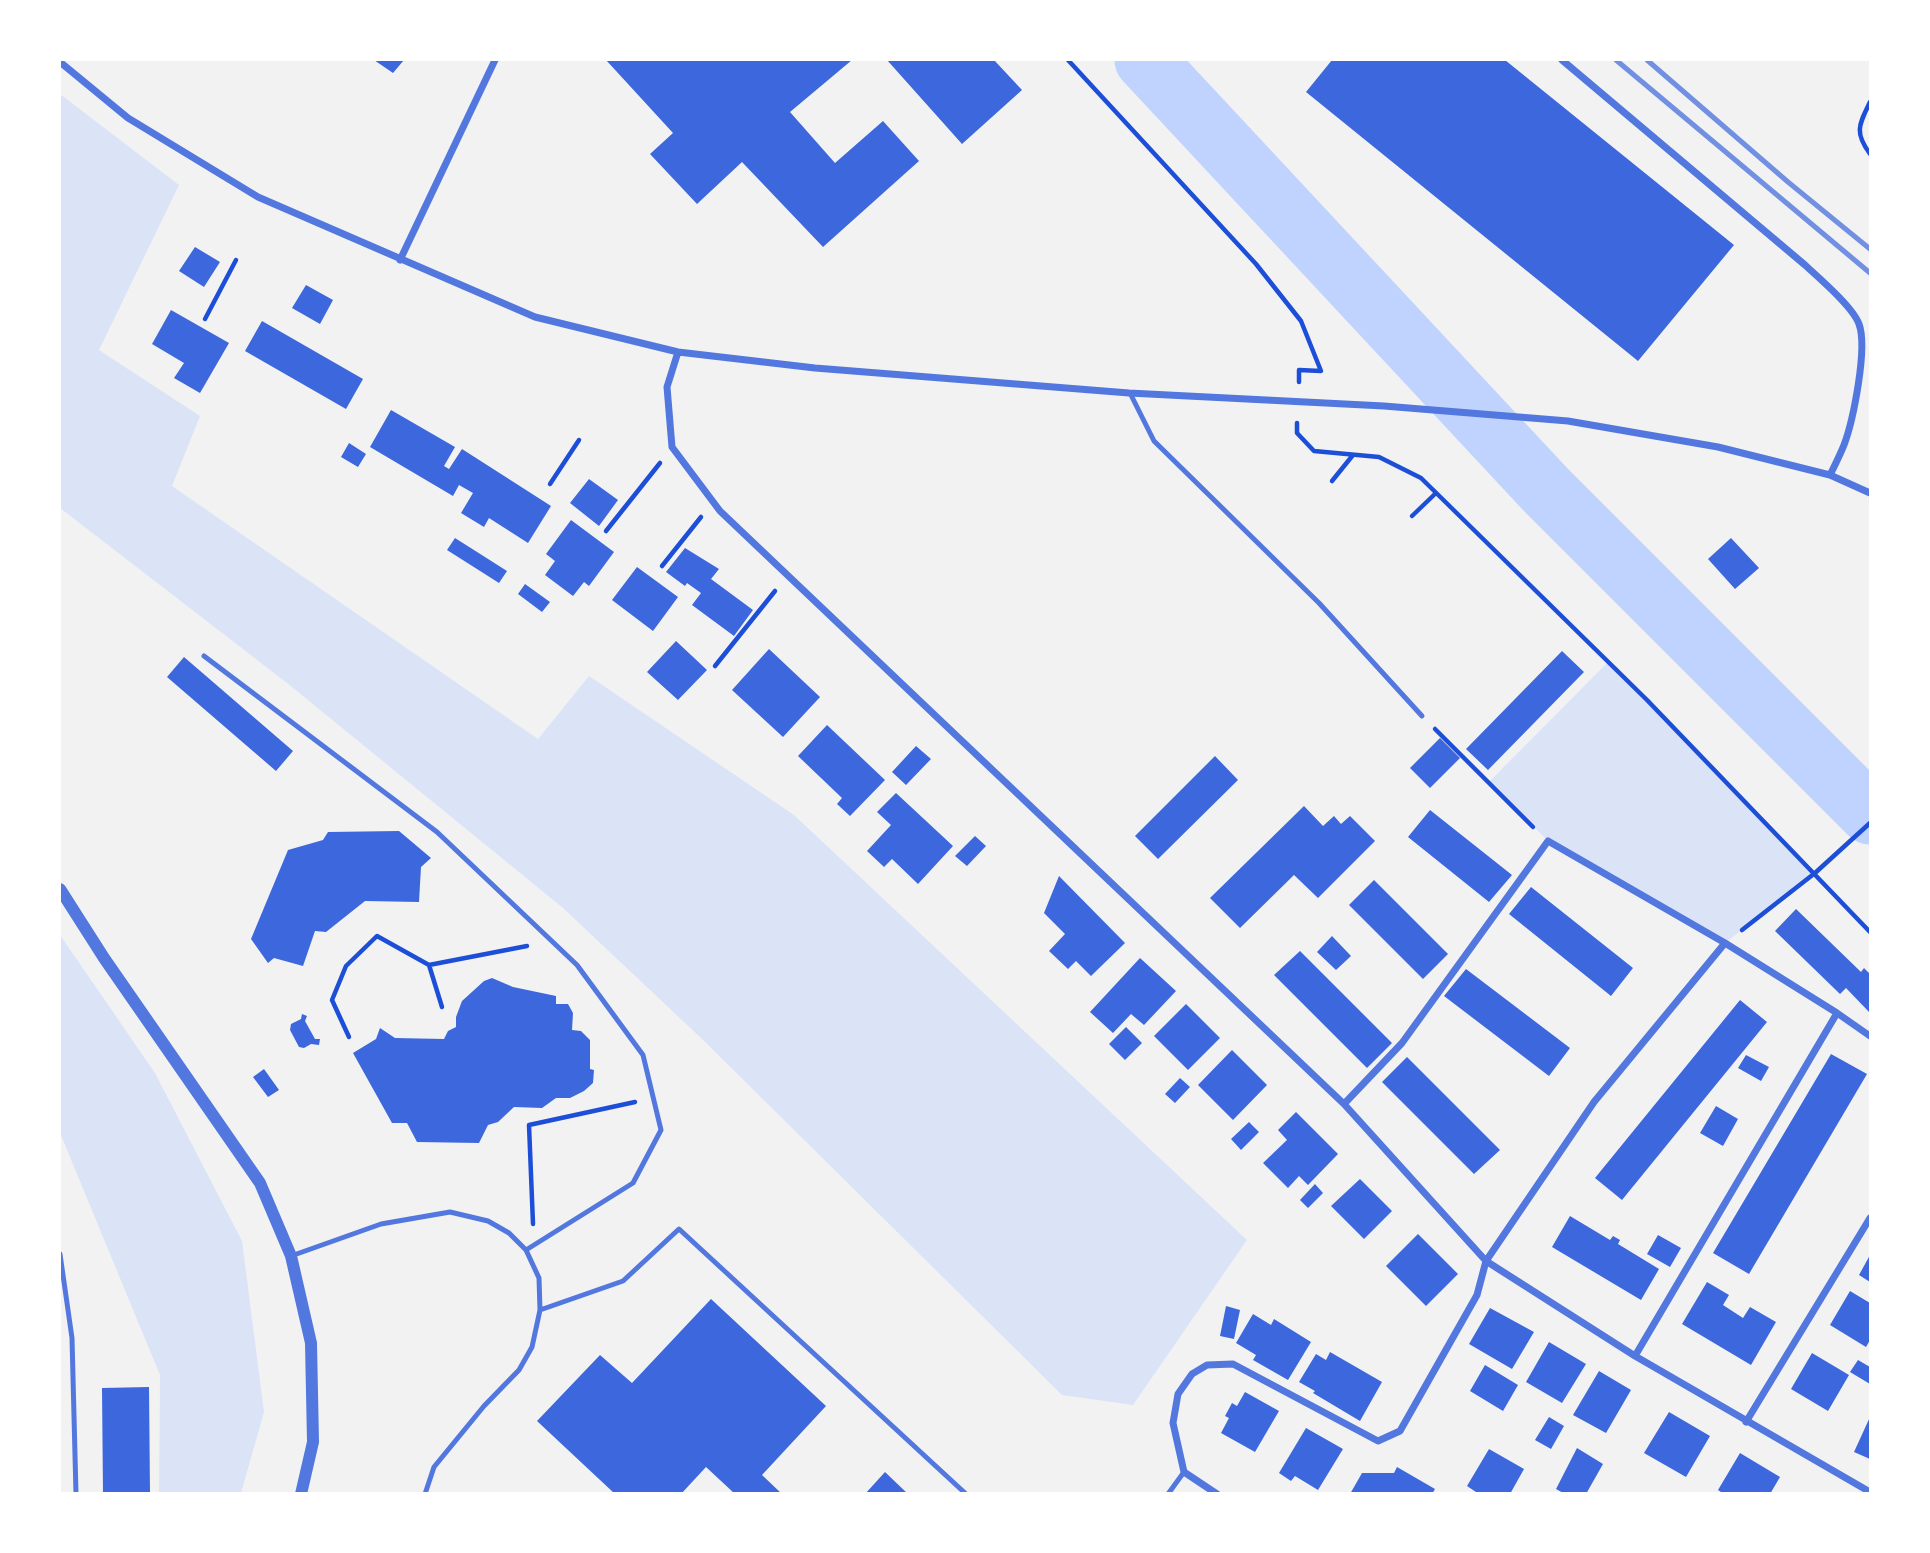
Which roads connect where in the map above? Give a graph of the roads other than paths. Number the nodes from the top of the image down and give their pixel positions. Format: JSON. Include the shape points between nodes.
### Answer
{"nodes":[{"id":1,"x":495,"y":60,"type":"edge"},
{"id":2,"x":1562,"y":60,"type":"edge"},
{"id":3,"x":60,"y":62,"type":"edge"},
{"id":4,"x":400,"y":260,"type":"junction"},
{"id":5,"x":678,"y":352,"type":"junction"},
{"id":6,"x":1129,"y":393,"type":"junction"},
{"id":7,"x":1830,"y":475,"type":"junction"},
{"id":8,"x":1871,"y":493,"type":"edge"},
{"id":9,"x":204,"y":656,"type":"dead end"},
{"id":10,"x":1422,"y":716,"type":"road end"},
{"id":11,"x":60,"y":889,"type":"edge"},
{"id":12,"x":1725,"y":943,"type":"junction"},
{"id":13,"x":1837,"y":1013,"type":"junction"},
{"id":14,"x":1871,"y":1036,"type":"edge"},
{"id":15,"x":1345,"y":1104,"type":"junction"},
{"id":16,"x":1871,"y":1218,"type":"edge"},
{"id":17,"x":526,"y":1250,"type":"junction"},
{"id":18,"x":60,"y":1254,"type":"edge"},
{"id":19,"x":291,"y":1255,"type":"junction"},
{"id":20,"x":1486,"y":1261,"type":"junction"},
{"id":21,"x":540,"y":1310,"type":"junction"},
{"id":22,"x":1636,"y":1356,"type":"junction"},
{"id":23,"x":1746,"y":1422,"type":"junction"},
{"id":24,"x":1184,"y":1472,"type":"junction"},
{"id":25,"x":1871,"y":1492,"type":"edge"},
{"id":26,"x":76,"y":1493,"type":"edge"},
{"id":27,"x":301,"y":1493,"type":"edge"},
{"id":28,"x":425,"y":1493,"type":"edge"},
{"id":29,"x":966,"y":1493,"type":"edge"},
{"id":30,"x":1168,"y":1493,"type":"edge"},
{"id":31,"x":1217,"y":1493,"type":"edge"}],
"edges":[{"from":1,"to":4,"type":"street"},
{"from":2,"to":7,"type":"street","via":[[1797,258],[1859,322],[1864,346],[1855,398],[1844,444]]},
{"from":3,"to":4,"type":"street","via":[[128,118],[258,197]]},
{"from":4,"to":5,"type":"street","via":[[535,317]]},
{"from":5,"to":6,"type":"street","via":[[815,368]]},
{"from":5,"to":15,"type":"street","via":[[667,387],[672,447],[712,502]]},
{"from":6,"to":7,"type":"street","via":[[1568,421],[1718,447]]},
{"from":6,"to":10,"type":"lane","via":[[1154,441],[1319,603]]},
{"from":7,"to":8,"type":"street"},
{"from":9,"to":17,"type":"lane","via":[[437,832],[577,965],[643,1055],[661,1130],[633,1183]]},
{"from":11,"to":19,"type":"street","via":[[260,1182]]},
{"from":12,"to":13,"type":"street"},
{"from":12,"to":15,"type":"street","via":[[1548,841],[1402,1043]]},
{"from":12,"to":20,"type":"street","via":[[1594,1102]]},
{"from":13,"to":14,"type":"street"},
{"from":13,"to":22,"type":"street"},
{"from":15,"to":20,"type":"street"},
{"from":16,"to":23,"type":"street"},
{"from":17,"to":19,"type":"lane","via":[[488,1221],[450,1212],[381,1224]]},
{"from":17,"to":21,"type":"lane","via":[[539,1278]]},
{"from":18,"to":26,"type":"lane","via":[[72,1338]]},
{"from":19,"to":27,"type":"street","via":[[311,1343],[313,1442]]},
{"from":20,"to":22,"type":"street"},
{"from":20,"to":24,"type":"street","via":[[1477,1295],[1400,1431],[1378,1441],[1233,1364],[1207,1365],[1192,1374],[1178,1394],[1173,1423]]},
{"from":21,"to":28,"type":"lane","via":[[532,1347],[519,1370],[448,1448],[434,1467]]},
{"from":21,"to":29,"type":"lane","via":[[623,1281],[679,1229]]},
{"from":22,"to":23,"type":"street"},
{"from":23,"to":25,"type":"street"},
{"from":24,"to":30,"type":"lane"},
{"from":24,"to":31,"type":"street"}]}
